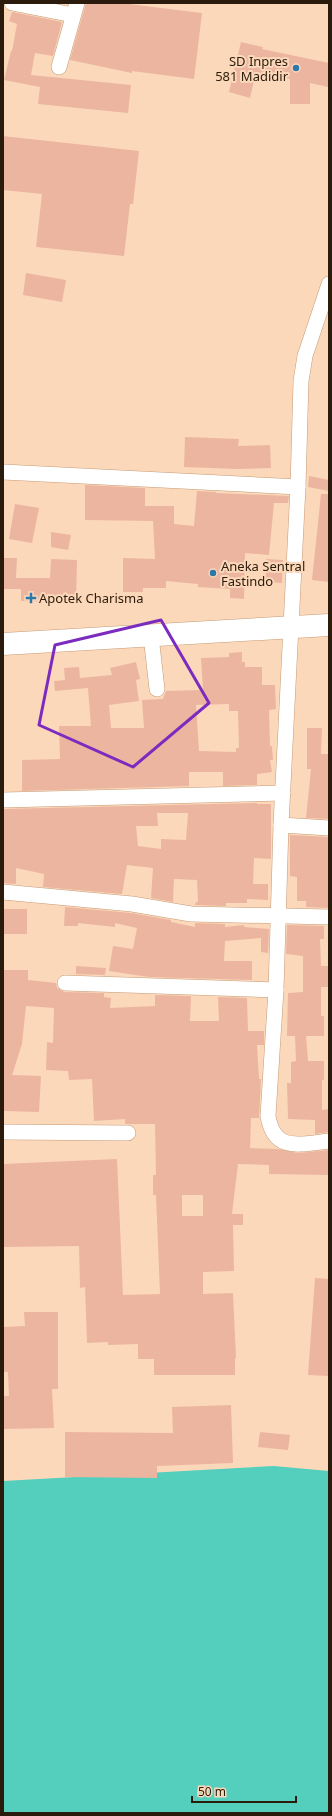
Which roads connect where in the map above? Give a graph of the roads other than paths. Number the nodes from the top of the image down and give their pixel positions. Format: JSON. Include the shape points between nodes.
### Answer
{"nodes":[{"id":1,"x":12,"y":3,"type":"edge"},
{"id":2,"x":75,"y":9,"type":"edge"},
{"id":3,"x":59,"y":67,"type":"dead end"},
{"id":4,"x":329,"y":284,"type":"edge"},
{"id":5,"x":326,"y":305,"type":"edge"},
{"id":6,"x":3,"y":472,"type":"edge"},
{"id":7,"x":298,"y":487,"type":"junction"},
{"id":8,"x":329,"y":625,"type":"edge"},
{"id":9,"x":291,"y":627,"type":"junction"},
{"id":10,"x":151,"y":636,"type":"junction"},
{"id":11,"x":3,"y":644,"type":"edge"},
{"id":12,"x":157,"y":689,"type":"dead end"},
{"id":13,"x":283,"y":793,"type":"junction"},
{"id":14,"x":3,"y":800,"type":"edge"},
{"id":15,"x":280,"y":825,"type":"junction"},
{"id":16,"x":329,"y":828,"type":"edge"},
{"id":17,"x":3,"y":892,"type":"edge"},
{"id":18,"x":278,"y":917,"type":"junction"},
{"id":19,"x":329,"y":917,"type":"edge"},
{"id":20,"x":65,"y":983,"type":"dead end"},
{"id":21,"x":276,"y":990,"type":"junction"},
{"id":22,"x":3,"y":1132,"type":"edge"},
{"id":23,"x":128,"y":1133,"type":"dead end"},
{"id":24,"x":329,"y":1141,"type":"edge"}],
"edges":[{"from":1,"to":2,"type":"street"},
{"from":2,"to":3,"type":"street"},
{"from":4,"to":5,"type":"street"},
{"from":5,"to":7,"type":"street","via":[[305,356],[301,381]]},
{"from":6,"to":7,"type":"street"},
{"from":7,"to":9,"type":"street"},
{"from":8,"to":9,"type":"highway"},
{"from":9,"to":10,"type":"highway"},
{"from":9,"to":13,"type":"street"},
{"from":10,"to":11,"type":"highway"},
{"from":10,"to":12,"type":"street"},
{"from":13,"to":14,"type":"street"},
{"from":13,"to":15,"type":"street"},
{"from":15,"to":16,"type":"street"},
{"from":15,"to":18,"type":"street"},
{"from":17,"to":18,"type":"street","via":[[132,904],[191,914]]},
{"from":18,"to":19,"type":"street"},
{"from":18,"to":21,"type":"street"},
{"from":20,"to":21,"type":"street"},
{"from":21,"to":24,"type":"street","via":[[268,1116],[270,1126],[280,1141]]},
{"from":22,"to":23,"type":"street"}]}
